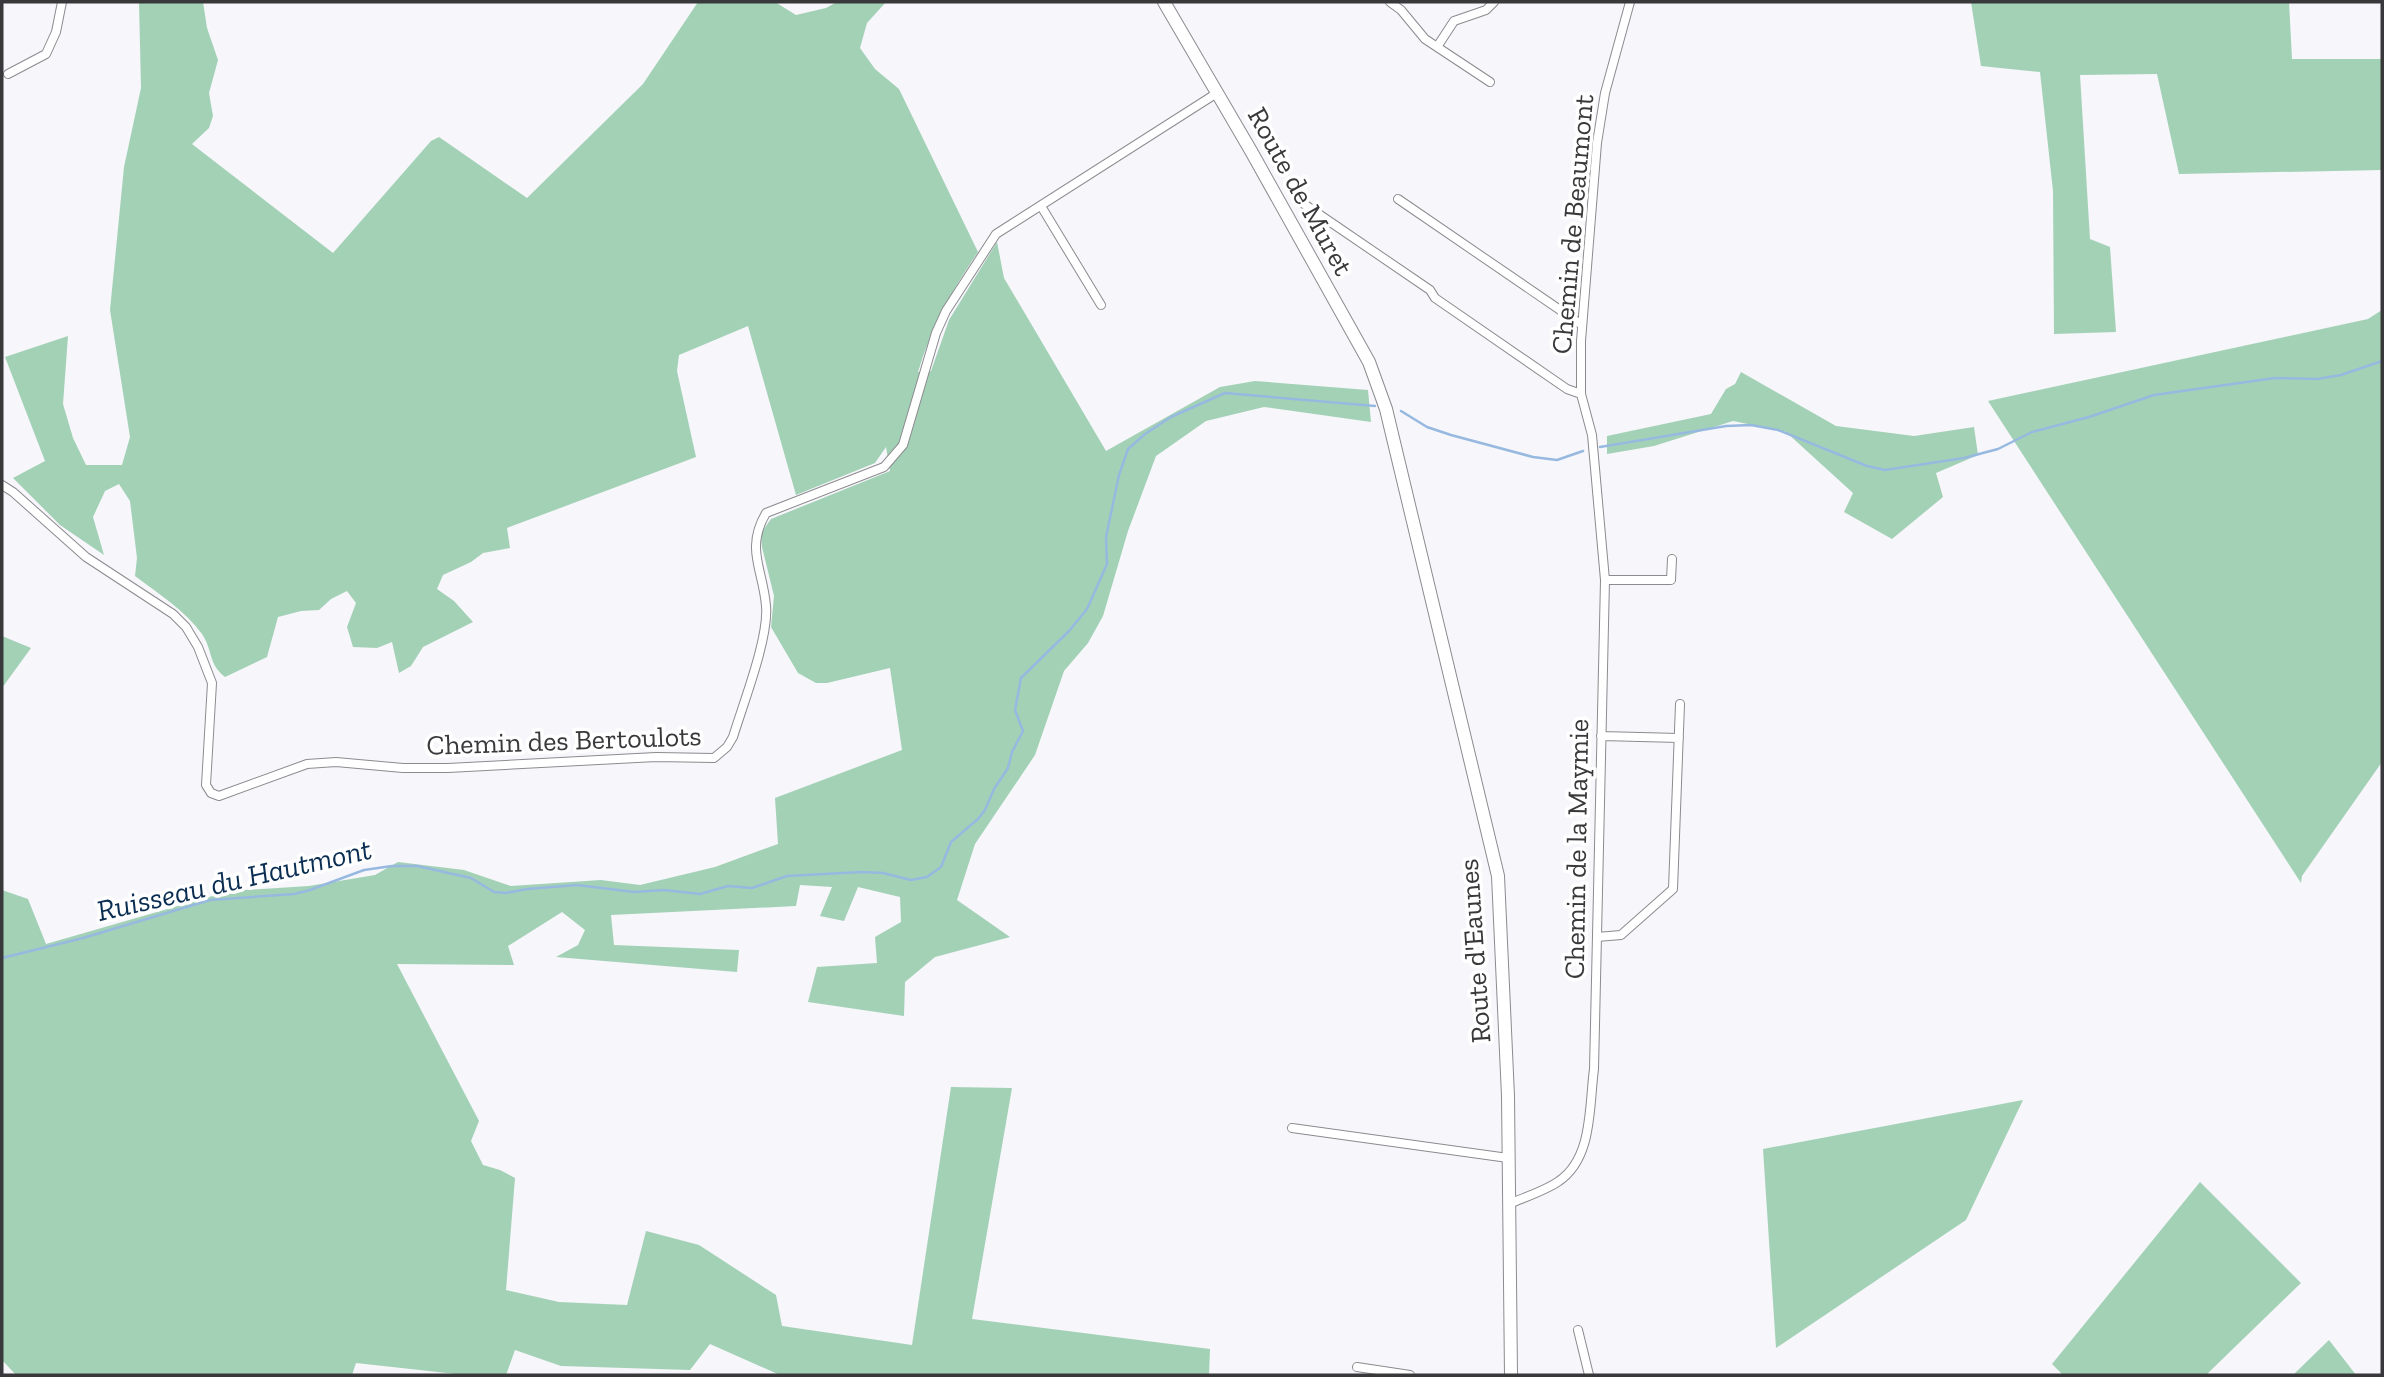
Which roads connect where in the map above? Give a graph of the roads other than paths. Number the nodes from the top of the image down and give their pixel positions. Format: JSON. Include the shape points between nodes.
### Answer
{"nodes":[{"id":1,"x":62,"y":2,"type":"edge"},
{"id":2,"x":1164,"y":2,"type":"edge"},
{"id":3,"x":1390,"y":2,"type":"edge"},
{"id":4,"x":1494,"y":2,"type":"edge"},
{"id":5,"x":1630,"y":2,"type":"edge"},
{"id":6,"x":1437,"y":47,"type":"junction"},
{"id":7,"x":8,"y":74,"type":"dead end"},
{"id":8,"x":1490,"y":82,"type":"dead end"},
{"id":9,"x":1217,"y":93,"type":"junction"},
{"id":10,"x":1398,"y":199,"type":"dead end"},
{"id":11,"x":1304,"y":204,"type":"dead end"},
{"id":12,"x":1041,"y":206,"type":"junction"},
{"id":13,"x":1101,"y":305,"type":"dead end"},
{"id":14,"x":1582,"y":325,"type":"junction"},
{"id":15,"x":1581,"y":394,"type":"junction"},
{"id":16,"x":1387,"y":409,"type":"joint"},
{"id":17,"x":1594,"y":453,"type":"joint"},
{"id":18,"x":2,"y":485,"type":"edge"},
{"id":19,"x":1672,"y":559,"type":"dead end"},
{"id":20,"x":1605,"y":580,"type":"junction"},
{"id":21,"x":1680,"y":704,"type":"dead end"},
{"id":22,"x":1601,"y":736,"type":"junction"},
{"id":23,"x":1679,"y":738,"type":"junction"},
{"id":24,"x":1597,"y":937,"type":"junction"},
{"id":25,"x":1292,"y":1128,"type":"dead end"},
{"id":26,"x":1508,"y":1158,"type":"junction"},
{"id":27,"x":1509,"y":1204,"type":"junction"},
{"id":28,"x":1578,"y":1330,"type":"dead end"},
{"id":29,"x":1357,"y":1367,"type":"dead end"},
{"id":30,"x":1410,"y":1375,"type":"edge"},
{"id":31,"x":1508,"y":1375,"type":"edge"},
{"id":32,"x":1589,"y":1375,"type":"edge"}],
"edges":[{"from":1,"to":7,"type":"street","via":[[46,54]]},
{"from":2,"to":9,"type":"main road","name":"Route de Muret"},
{"from":3,"to":6,"type":"street"},
{"from":4,"to":6,"type":"street","via":[[1486,10],[1454,21]]},
{"from":5,"to":14,"type":"street","name":"Chemin de Beaumont","via":[[1605,93],[1597,144]]},
{"from":6,"to":8,"type":"street"},
{"from":9,"to":12,"type":"street","name":"Chemin des Bertoulots"},
{"from":9,"to":16,"type":"main road","name":"Route de Muret","via":[[1369,362]]},
{"from":10,"to":14,"type":"street"},
{"from":11,"to":15,"type":"street","via":[[1567,389]]},
{"from":12,"to":13,"type":"street"},
{"from":12,"to":18,"type":"street","name":"Chemin des Bertoulots","via":[[996,234],[946,311],[898,452],[884,467],[766,513],[754,541],[767,608],[759,652],[733,737],[714,758],[448,768],[307,764],[219,796],[211,793],[206,785],[212,683],[186,627],[86,557]]},
{"from":14,"to":15,"type":"street","name":"Chemin de Beaumont"},
{"from":15,"to":17,"type":"street","name":"Chemin de Beaumont"},
{"from":16,"to":26,"type":"main road","name":"Route d'Eaunes","via":[[1498,876]]},
{"from":17,"to":20,"type":"street","name":"Chemin de la Maymie"},
{"from":19,"to":20,"type":"street","via":[[1671,580]]},
{"from":20,"to":22,"type":"street","name":"Chemin de la Maymie"},
{"from":21,"to":23,"type":"street"},
{"from":22,"to":23,"type":"street"},
{"from":22,"to":24,"type":"street","name":"Chemin de la Maymie"},
{"from":23,"to":24,"type":"street","via":[[1674,883],[1669,895],[1621,935]]},
{"from":24,"to":27,"type":"street","name":"Chemin de la Maymie","via":[[1594,1069],[1584,1146],[1573,1170],[1558,1182]]},
{"from":25,"to":26,"type":"street"},
{"from":26,"to":27,"type":"main road","name":"Route d'Eaunes"},
{"from":27,"to":31,"type":"main road","name":"Route d'Eaunes"},
{"from":28,"to":32,"type":"street"},
{"from":29,"to":30,"type":"street"}]}
